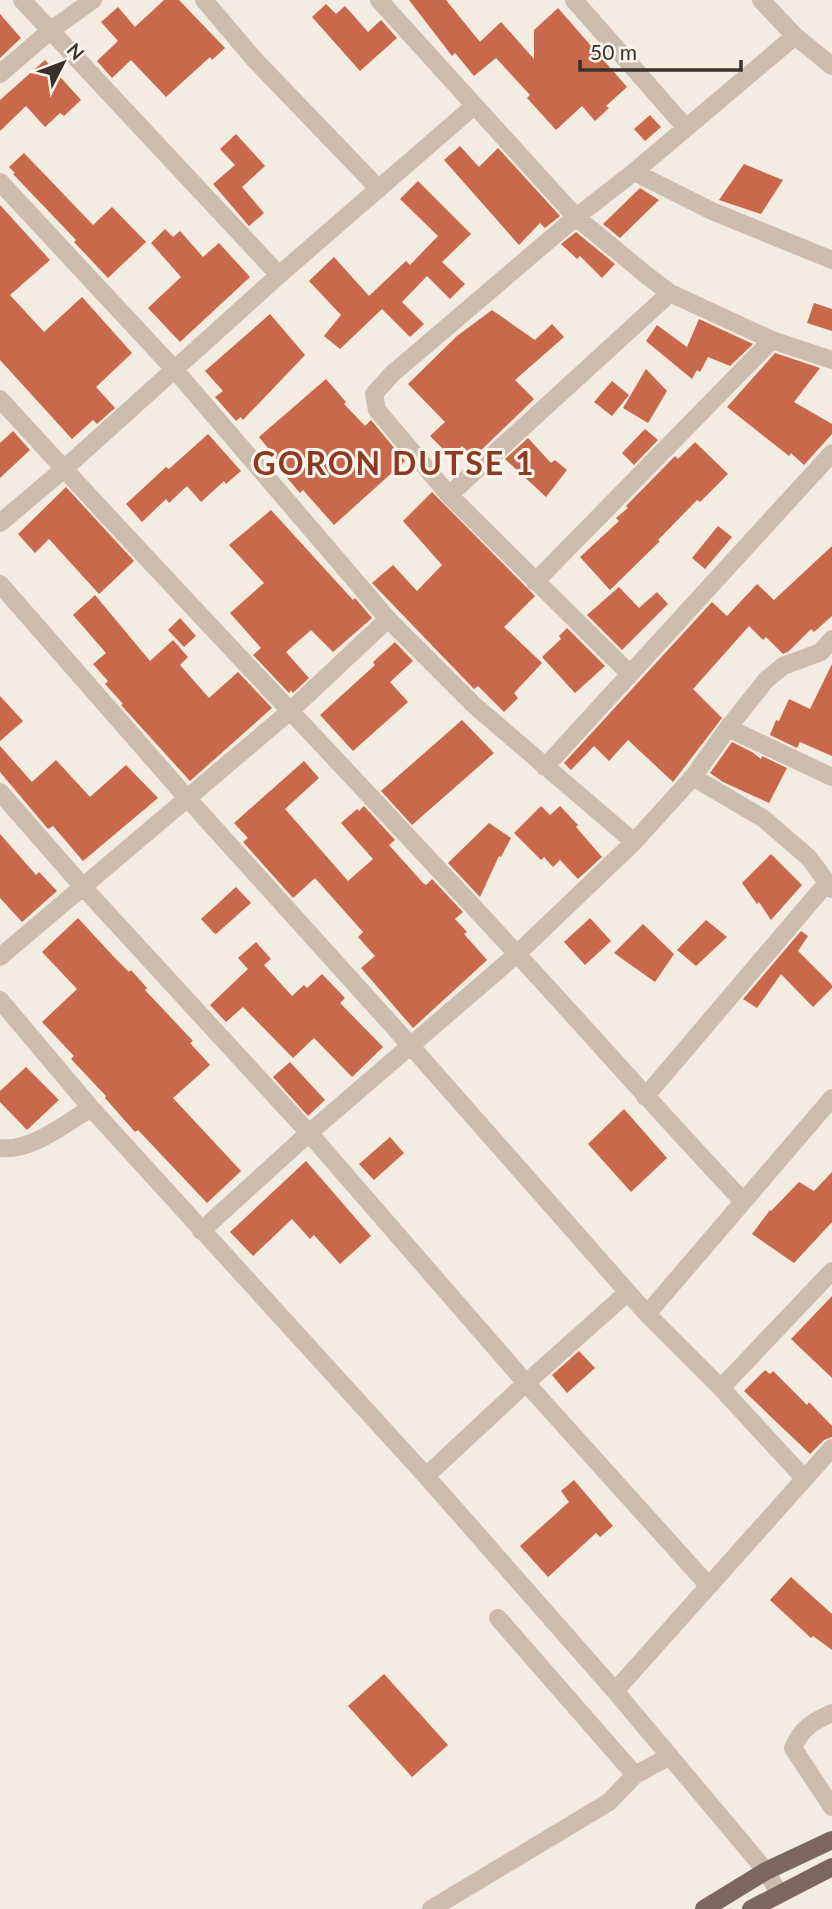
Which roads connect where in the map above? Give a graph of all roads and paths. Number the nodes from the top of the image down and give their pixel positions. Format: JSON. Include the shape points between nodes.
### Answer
{"nodes":[{"id":1,"x":22,"y":0,"type":"edge"},
{"id":2,"x":93,"y":0,"type":"edge"},
{"id":3,"x":204,"y":0,"type":"edge"},
{"id":4,"x":379,"y":0,"type":"edge"},
{"id":5,"x":574,"y":0,"type":"edge"},
{"id":6,"x":761,"y":0,"type":"edge"},
{"id":7,"x":51,"y":30,"type":"junction"},
{"id":8,"x":795,"y":36,"type":"junction"},
{"id":9,"x":832,"y":66,"type":"edge"},
{"id":10,"x":0,"y":75,"type":"edge"},
{"id":11,"x":474,"y":106,"type":"junction"},
{"id":12,"x":687,"y":128,"type":"junction"},
{"id":13,"x":634,"y":172,"type":"junction"},
{"id":14,"x":0,"y":182,"type":"edge"},
{"id":15,"x":379,"y":189,"type":"junction"},
{"id":16,"x":576,"y":217,"type":"junction"},
{"id":17,"x":832,"y":260,"type":"edge"},
{"id":18,"x":279,"y":275,"type":"junction"},
{"id":19,"x":670,"y":293,"type":"junction"},
{"id":20,"x":772,"y":340,"type":"junction"},
{"id":21,"x":832,"y":360,"type":"edge"},
{"id":22,"x":175,"y":370,"type":"junction"},
{"id":23,"x":0,"y":399,"type":"edge"},
{"id":24,"x":832,"y":453,"type":"edge"},
{"id":25,"x":64,"y":469,"type":"junction"},
{"id":26,"x":449,"y":495,"type":"junction"},
{"id":27,"x":0,"y":523,"type":"edge"},
{"id":28,"x":535,"y":582,"type":"junction"},
{"id":29,"x":0,"y":584,"type":"edge"},
{"id":30,"x":388,"y":619,"type":"junction"},
{"id":31,"x":828,"y":649,"type":"edge"},
{"id":32,"x":629,"y":673,"type":"junction"},
{"id":33,"x":289,"y":712,"type":"junction"},
{"id":34,"x":728,"y":728,"type":"junction"},
{"id":35,"x":544,"y":767,"type":"junction"},
{"id":36,"x":693,"y":777,"type":"junction"},
{"id":37,"x":832,"y":777,"type":"edge"},
{"id":38,"x":0,"y":792,"type":"edge"},
{"id":39,"x":188,"y":799,"type":"junction"},
{"id":40,"x":634,"y":842,"type":"junction"},
{"id":41,"x":829,"y":887,"type":"edge"},
{"id":42,"x":84,"y":888,"type":"junction"},
{"id":43,"x":517,"y":954,"type":"junction"},
{"id":44,"x":0,"y":957,"type":"edge"},
{"id":45,"x":0,"y":1000,"type":"edge"},
{"id":46,"x":410,"y":1045,"type":"junction"},
{"id":47,"x":645,"y":1097,"type":"junction"},
{"id":48,"x":832,"y":1098,"type":"edge"},
{"id":49,"x":91,"y":1108,"type":"junction"},
{"id":50,"x":309,"y":1133,"type":"junction"},
{"id":51,"x":0,"y":1148,"type":"edge"},
{"id":52,"x":743,"y":1201,"type":"junction"},
{"id":53,"x":201,"y":1231,"type":"junction"},
{"id":54,"x":832,"y":1271,"type":"edge"},
{"id":55,"x":628,"y":1292,"type":"junction"},
{"id":56,"x":647,"y":1314,"type":"junction"},
{"id":57,"x":526,"y":1382,"type":"junction"},
{"id":58,"x":721,"y":1388,"type":"junction"},
{"id":59,"x":832,"y":1448,"type":"edge"},
{"id":60,"x":426,"y":1476,"type":"junction"},
{"id":61,"x":804,"y":1478,"type":"junction"},
{"id":62,"x":708,"y":1585,"type":"junction"},
{"id":63,"x":498,"y":1618,"type":"dead end"},
{"id":64,"x":615,"y":1691,"type":"junction"},
{"id":65,"x":832,"y":1713,"type":"edge"},
{"id":66,"x":670,"y":1756,"type":"junction"},
{"id":67,"x":635,"y":1775,"type":"junction"},
{"id":68,"x":832,"y":1807,"type":"edge"},
{"id":69,"x":832,"y":1840,"type":"edge"},
{"id":70,"x":832,"y":1867,"type":"edge"},
{"id":71,"x":766,"y":1871,"type":"junction"},
{"id":72,"x":779,"y":1893,"type":"junction"},
{"id":73,"x":431,"y":1909,"type":"edge"},
{"id":74,"x":704,"y":1909,"type":"edge"},
{"id":75,"x":751,"y":1909,"type":"edge"}],
"edges":[{"from":1,"to":7,"type":"street"},
{"from":2,"to":7,"type":"street"},
{"from":3,"to":15,"type":"street"},
{"from":4,"to":11,"type":"street"},
{"from":5,"to":12,"type":"street"},
{"from":6,"to":8,"type":"street"},
{"from":7,"to":10,"type":"street"},
{"from":7,"to":18,"type":"street"},
{"from":8,"to":9,"type":"street"},
{"from":8,"to":12,"type":"street"},
{"from":11,"to":15,"type":"street"},
{"from":11,"to":16,"type":"street"},
{"from":12,"to":13,"type":"street"},
{"from":13,"to":16,"type":"street"},
{"from":13,"to":17,"type":"street","via":[[712,211]]},
{"from":14,"to":22,"type":"street"},
{"from":15,"to":18,"type":"street"},
{"from":16,"to":19,"type":"street"},
{"from":16,"to":26,"type":"street","via":[[374,394],[377,410]]},
{"from":18,"to":22,"type":"street"},
{"from":19,"to":20,"type":"street"},
{"from":19,"to":26,"type":"street"},
{"from":20,"to":21,"type":"street"},
{"from":20,"to":28,"type":"street"},
{"from":22,"to":25,"type":"street"},
{"from":22,"to":30,"type":"street"},
{"from":23,"to":25,"type":"street"},
{"from":24,"to":32,"type":"street"},
{"from":25,"to":27,"type":"street"},
{"from":25,"to":33,"type":"street"},
{"from":26,"to":28,"type":"street"},
{"from":28,"to":32,"type":"street"},
{"from":29,"to":39,"type":"street"},
{"from":30,"to":33,"type":"street"},
{"from":30,"to":35,"type":"street","via":[[457,690]]},
{"from":31,"to":34,"type":"street","via":[[783,666]]},
{"from":32,"to":35,"type":"street"},
{"from":33,"to":39,"type":"street"},
{"from":33,"to":43,"type":"street"},
{"from":34,"to":36,"type":"street"},
{"from":34,"to":37,"type":"street"},
{"from":35,"to":40,"type":"street"},
{"from":36,"to":40,"type":"street"},
{"from":36,"to":41,"type":"street","via":[[764,819],[809,858]]},
{"from":38,"to":42,"type":"street"},
{"from":39,"to":42,"type":"street"},
{"from":39,"to":46,"type":"street"},
{"from":40,"to":43,"type":"street"},
{"from":41,"to":47,"type":"street"},
{"from":42,"to":44,"type":"street"},
{"from":42,"to":50,"type":"street"},
{"from":43,"to":46,"type":"street"},
{"from":43,"to":47,"type":"street"},
{"from":45,"to":49,"type":"street"},
{"from":46,"to":50,"type":"street"},
{"from":46,"to":55,"type":"street"},
{"from":47,"to":52,"type":"street"},
{"from":48,"to":52,"type":"street"},
{"from":49,"to":51,"type":"street","via":[[43,1139]]},
{"from":49,"to":53,"type":"street"},
{"from":50,"to":53,"type":"street"},
{"from":50,"to":57,"type":"street"},
{"from":52,"to":56,"type":"street"},
{"from":53,"to":60,"type":"street"},
{"from":54,"to":58,"type":"street"},
{"from":55,"to":56,"type":"street"},
{"from":55,"to":57,"type":"street"},
{"from":56,"to":58,"type":"street"},
{"from":57,"to":60,"type":"street"},
{"from":57,"to":62,"type":"street"},
{"from":58,"to":61,"type":"street"},
{"from":59,"to":61,"type":"street"},
{"from":60,"to":64,"type":"street"},
{"from":61,"to":62,"type":"street"},
{"from":62,"to":64,"type":"street"},
{"from":63,"to":67,"type":"street"},
{"from":64,"to":66,"type":"street"},
{"from":65,"to":68,"type":"street","via":[[813,1721],[798,1735],[793,1748]]},
{"from":66,"to":67,"type":"street"},
{"from":66,"to":71,"type":"street"},
{"from":67,"to":73,"type":"street","via":[[609,1802]]},
{"from":69,"to":71,"type":"main road"},
{"from":70,"to":72,"type":"main road"},
{"from":71,"to":72,"type":"street"},
{"from":71,"to":74,"type":"main road"},
{"from":72,"to":75,"type":"main road"}]}
